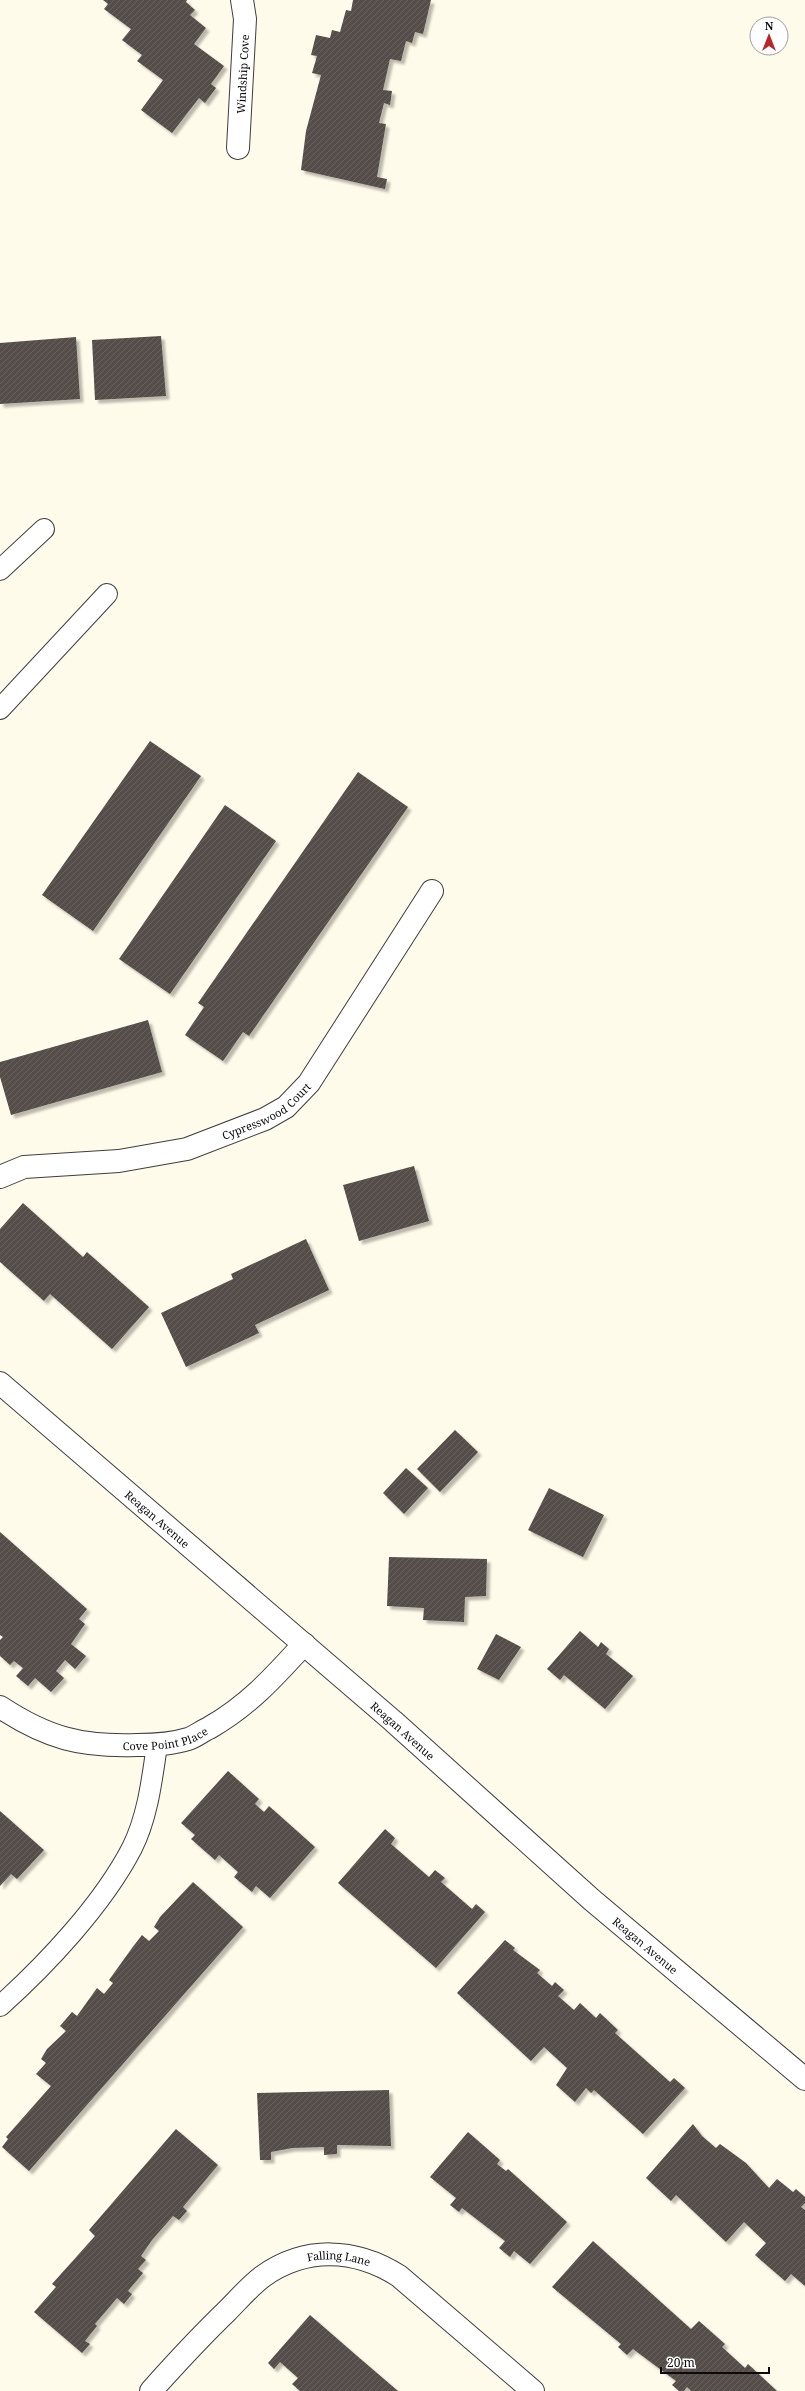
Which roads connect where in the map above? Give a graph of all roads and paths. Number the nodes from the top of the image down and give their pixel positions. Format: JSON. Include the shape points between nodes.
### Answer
{"nodes":[{"id":1,"x":242,"y":0,"type":"edge"},
{"id":2,"x":238,"y":148,"type":"dead end"},
{"id":3,"x":44,"y":529,"type":"dead end"},
{"id":4,"x":0,"y":570,"type":"edge"},
{"id":5,"x":107,"y":594,"type":"dead end"},
{"id":6,"x":0,"y":709,"type":"edge"},
{"id":7,"x":432,"y":891,"type":"dead end"},
{"id":8,"x":0,"y":1177,"type":"edge"},
{"id":9,"x":0,"y":1383,"type":"edge"},
{"id":10,"x":304,"y":1644,"type":"junction"},
{"id":11,"x":0,"y":1707,"type":"edge"},
{"id":12,"x":157,"y":1745,"type":"junction"},
{"id":13,"x":0,"y":2006,"type":"edge"},
{"id":14,"x":805,"y":2079,"type":"edge"},
{"id":15,"x":151,"y":2391,"type":"edge"},
{"id":16,"x":533,"y":2391,"type":"edge"}],
"edges":[{"from":1,"to":2,"type":"street","name":"Windship Cove","via":[[245,19]]},
{"from":3,"to":4,"type":"lane"},
{"from":5,"to":6,"type":"lane"},
{"from":7,"to":8,"type":"street","name":"Cypresswood Court","via":[[308,1083],[286,1107],[265,1119],[186,1149],[119,1161],[24,1167]]},
{"from":9,"to":10,"type":"street","name":"Reagan Avenue"},
{"from":10,"to":12,"type":"street","name":"Cove Point Place","via":[[264,1689],[224,1719],[188,1739]]},
{"from":10,"to":14,"type":"street","name":"Reagan Avenue","via":[[592,1900]]},
{"from":11,"to":12,"type":"street","name":"Cove Point Place","via":[[25,1724],[69,1741],[109,1746]]},
{"from":12,"to":13,"type":"lane","via":[[149,1796],[132,1847],[111,1881],[64,1942]]},
{"from":15,"to":16,"type":"street","name":"Falling Lane","via":[[197,2339],[262,2278],[288,2262],[324,2254],[354,2256],[383,2266],[399,2276]]}]}
